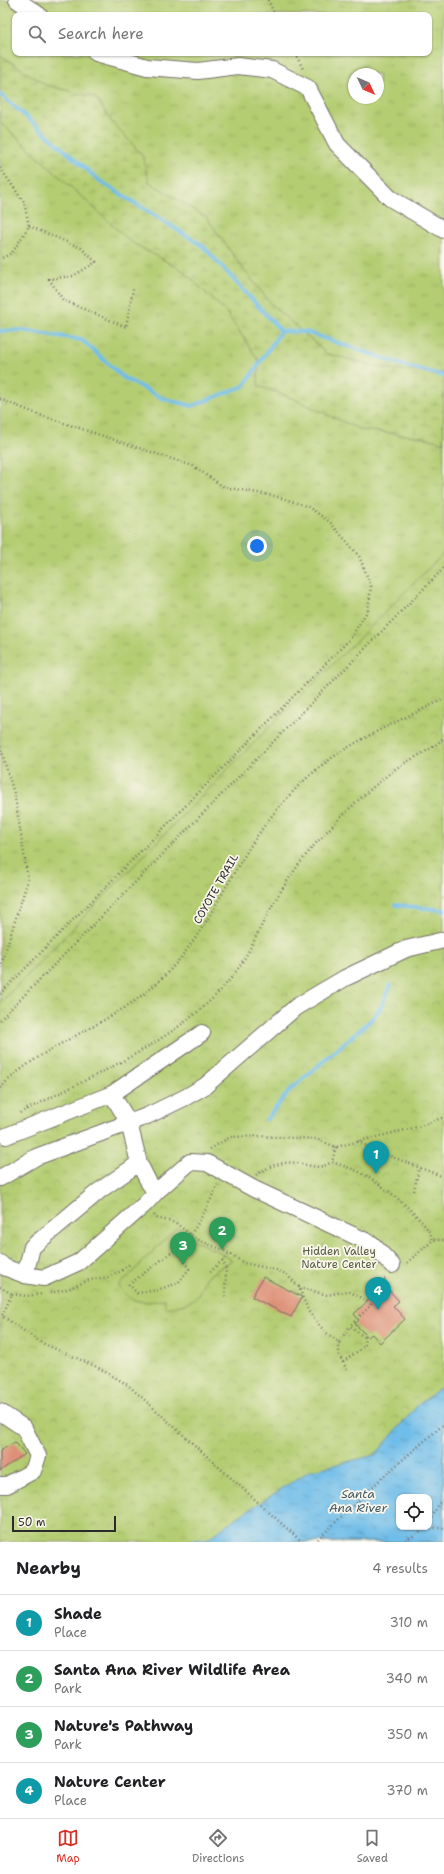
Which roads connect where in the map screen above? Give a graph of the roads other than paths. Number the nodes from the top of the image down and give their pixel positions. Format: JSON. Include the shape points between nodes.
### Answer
{"nodes":[{"id":1,"x":17,"y":0,"type":"edge"},
{"id":2,"x":35,"y":12,"type":"edge"},
{"id":3,"x":107,"y":56,"type":"edge"},
{"id":4,"x":444,"y":230,"type":"edge"},
{"id":5,"x":444,"y":940,"type":"edge"},
{"id":6,"x":202,"y":1033,"type":"dead end"},
{"id":7,"x":112,"y":1094,"type":"junction"},
{"id":8,"x":129,"y":1123,"type":"junction"},
{"id":9,"x":6,"y":1136,"type":"dead end"},
{"id":10,"x":139,"y":1163,"type":"junction"},
{"id":11,"x":0,"y":1178,"type":"edge"},
{"id":12,"x":156,"y":1192,"type":"junction"},
{"id":13,"x":0,"y":1263,"type":"edge"},
{"id":14,"x":395,"y":1269,"type":"road end"},
{"id":15,"x":25,"y":1275,"type":"junction"},
{"id":16,"x":0,"y":1412,"type":"edge"},
{"id":17,"x":0,"y":1484,"type":"edge"}],
"edges":[{"from":1,"to":2,"type":"lane"},
{"from":3,"to":4,"type":"lane","via":[[147,67],[198,71],[238,66],[272,70],[308,88],[337,144],[390,198]]},
{"from":5,"to":8,"type":"lane","via":[[406,949],[345,978],[296,1006],[204,1086]]},
{"from":6,"to":7,"type":"lane"},
{"from":7,"to":8,"type":"lane"},
{"from":7,"to":9,"type":"lane"},
{"from":8,"to":10,"type":"lane"},
{"from":8,"to":11,"type":"lane","via":[[36,1158]]},
{"from":10,"to":12,"type":"lane"},
{"from":10,"to":15,"type":"lane","via":[[99,1191],[32,1247]]},
{"from":12,"to":14,"type":"lane","via":[[190,1162],[207,1163],[254,1190],[372,1244]]},
{"from":12,"to":15,"type":"lane","via":[[79,1262],[44,1278]]},
{"from":13,"to":15,"type":"lane"},
{"from":16,"to":17,"type":"lane","via":[[24,1428],[38,1456],[33,1471],[8,1485]]}]}
